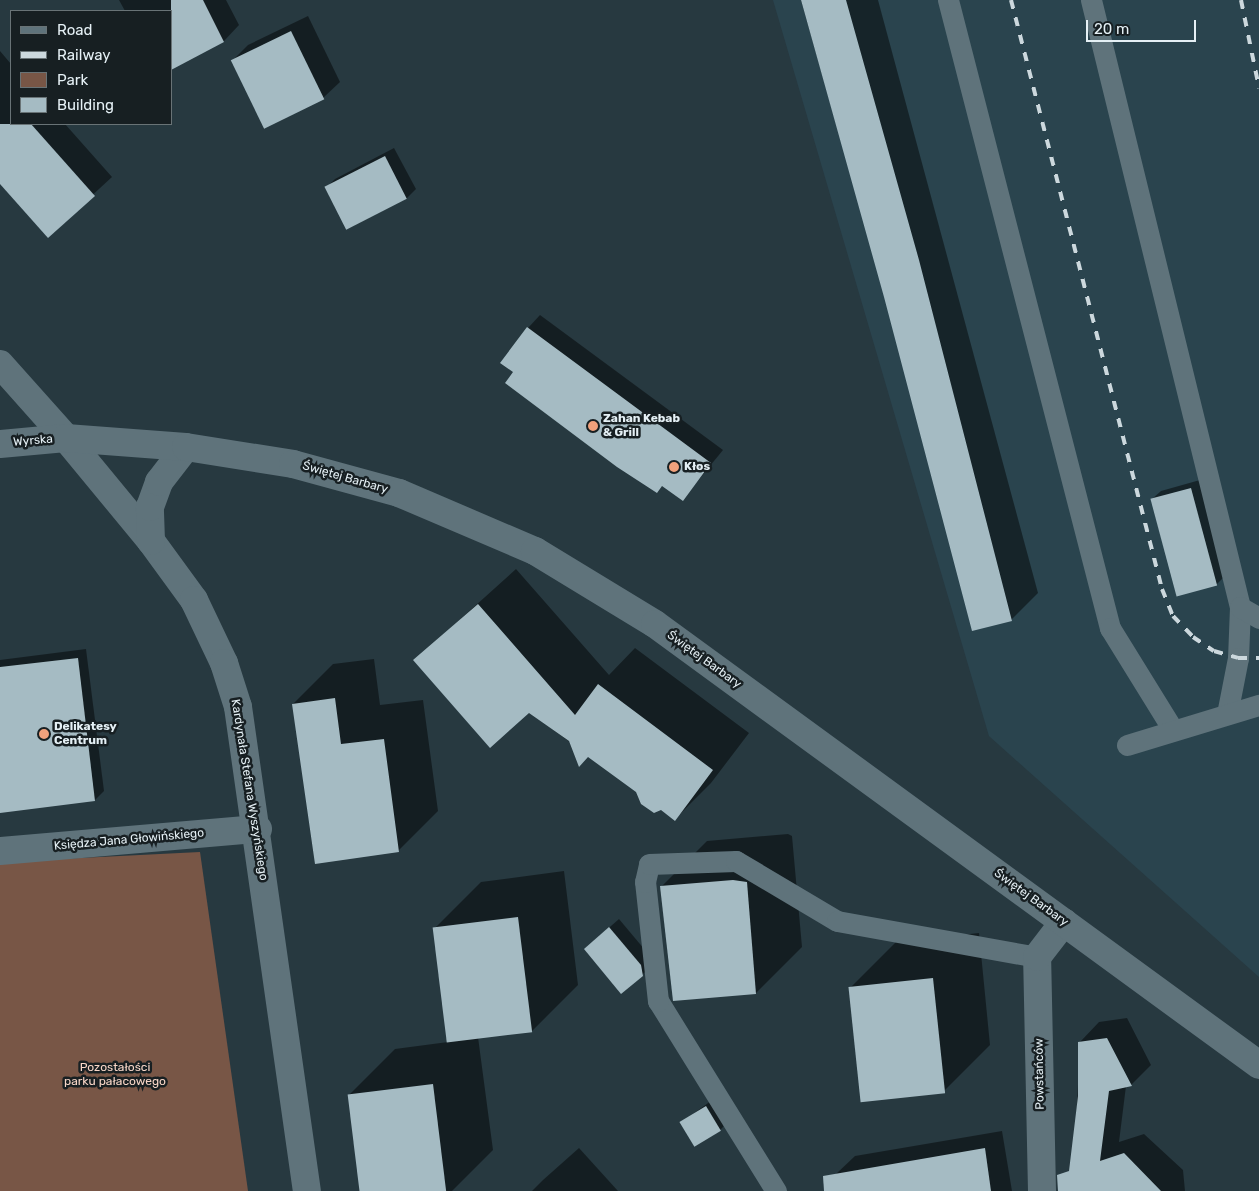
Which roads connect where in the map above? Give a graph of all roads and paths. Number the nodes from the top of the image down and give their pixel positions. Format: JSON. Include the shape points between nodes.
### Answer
{"nodes":[{"id":1,"x":948,"y":0,"type":"edge"},
{"id":2,"x":1091,"y":0,"type":"edge"},
{"id":3,"x":0,"y":364,"type":"edge"},
{"id":4,"x":66,"y":438,"type":"junction"},
{"id":5,"x":0,"y":444,"type":"edge"},
{"id":6,"x":186,"y":447,"type":"junction"},
{"id":7,"x":151,"y":541,"type":"junction"},
{"id":8,"x":1240,"y":607,"type":"junction"},
{"id":9,"x":1259,"y":618,"type":"edge"},
{"id":10,"x":1259,"y":705,"type":"edge"},
{"id":11,"x":1227,"y":714,"type":"junction"},
{"id":12,"x":1173,"y":730,"type":"junction"},
{"id":13,"x":1127,"y":745,"type":"dead end"},
{"id":14,"x":258,"y":829,"type":"junction"},
{"id":15,"x":0,"y":851,"type":"edge"},
{"id":16,"x":1064,"y":922,"type":"junction"},
{"id":17,"x":1037,"y":957,"type":"junction"},
{"id":18,"x":1259,"y":1065,"type":"edge"},
{"id":19,"x":307,"y":1191,"type":"edge"},
{"id":20,"x":776,"y":1191,"type":"edge"},
{"id":21,"x":1042,"y":1191,"type":"edge"}],
"edges":[{"from":1,"to":12,"type":"lane","via":[[1110,628]]},
{"from":2,"to":8,"type":"lane"},
{"from":3,"to":4,"type":"street","name":"Kardynała Stefana Wyszyńskiego"},
{"from":4,"to":5,"type":"street","name":"Wyrska"},
{"from":4,"to":6,"type":"street","name":"Świętej Barbary"},
{"from":4,"to":7,"type":"street","name":"Kardynała Stefana Wyszyńskiego"},
{"from":6,"to":7,"type":"street","via":[[159,482],[150,507]]},
{"from":6,"to":16,"type":"street","name":"Świętej Barbary","via":[[293,464],[399,494],[535,550],[655,624]]},
{"from":7,"to":14,"type":"street","name":"Kardynała Stefana Wyszyńskiego","via":[[194,600],[224,663],[238,707]]},
{"from":8,"to":9,"type":"lane"},
{"from":8,"to":11,"type":"lane","via":[[1238,658]]},
{"from":10,"to":11,"type":"lane"},
{"from":11,"to":12,"type":"lane"},
{"from":12,"to":13,"type":"lane"},
{"from":14,"to":15,"type":"street","name":"Księdza Jana Głowińskiego"},
{"from":14,"to":19,"type":"street","name":"Kardynała Stefana Wyszyńskiego"},
{"from":16,"to":17,"type":"street"},
{"from":16,"to":18,"type":"street","name":"Świętej Barbary"},
{"from":17,"to":20,"type":"lane","via":[[837,921],[736,861],[649,864],[645,882],[658,1001]]},
{"from":17,"to":21,"type":"street","name":"Powstańców"}]}
